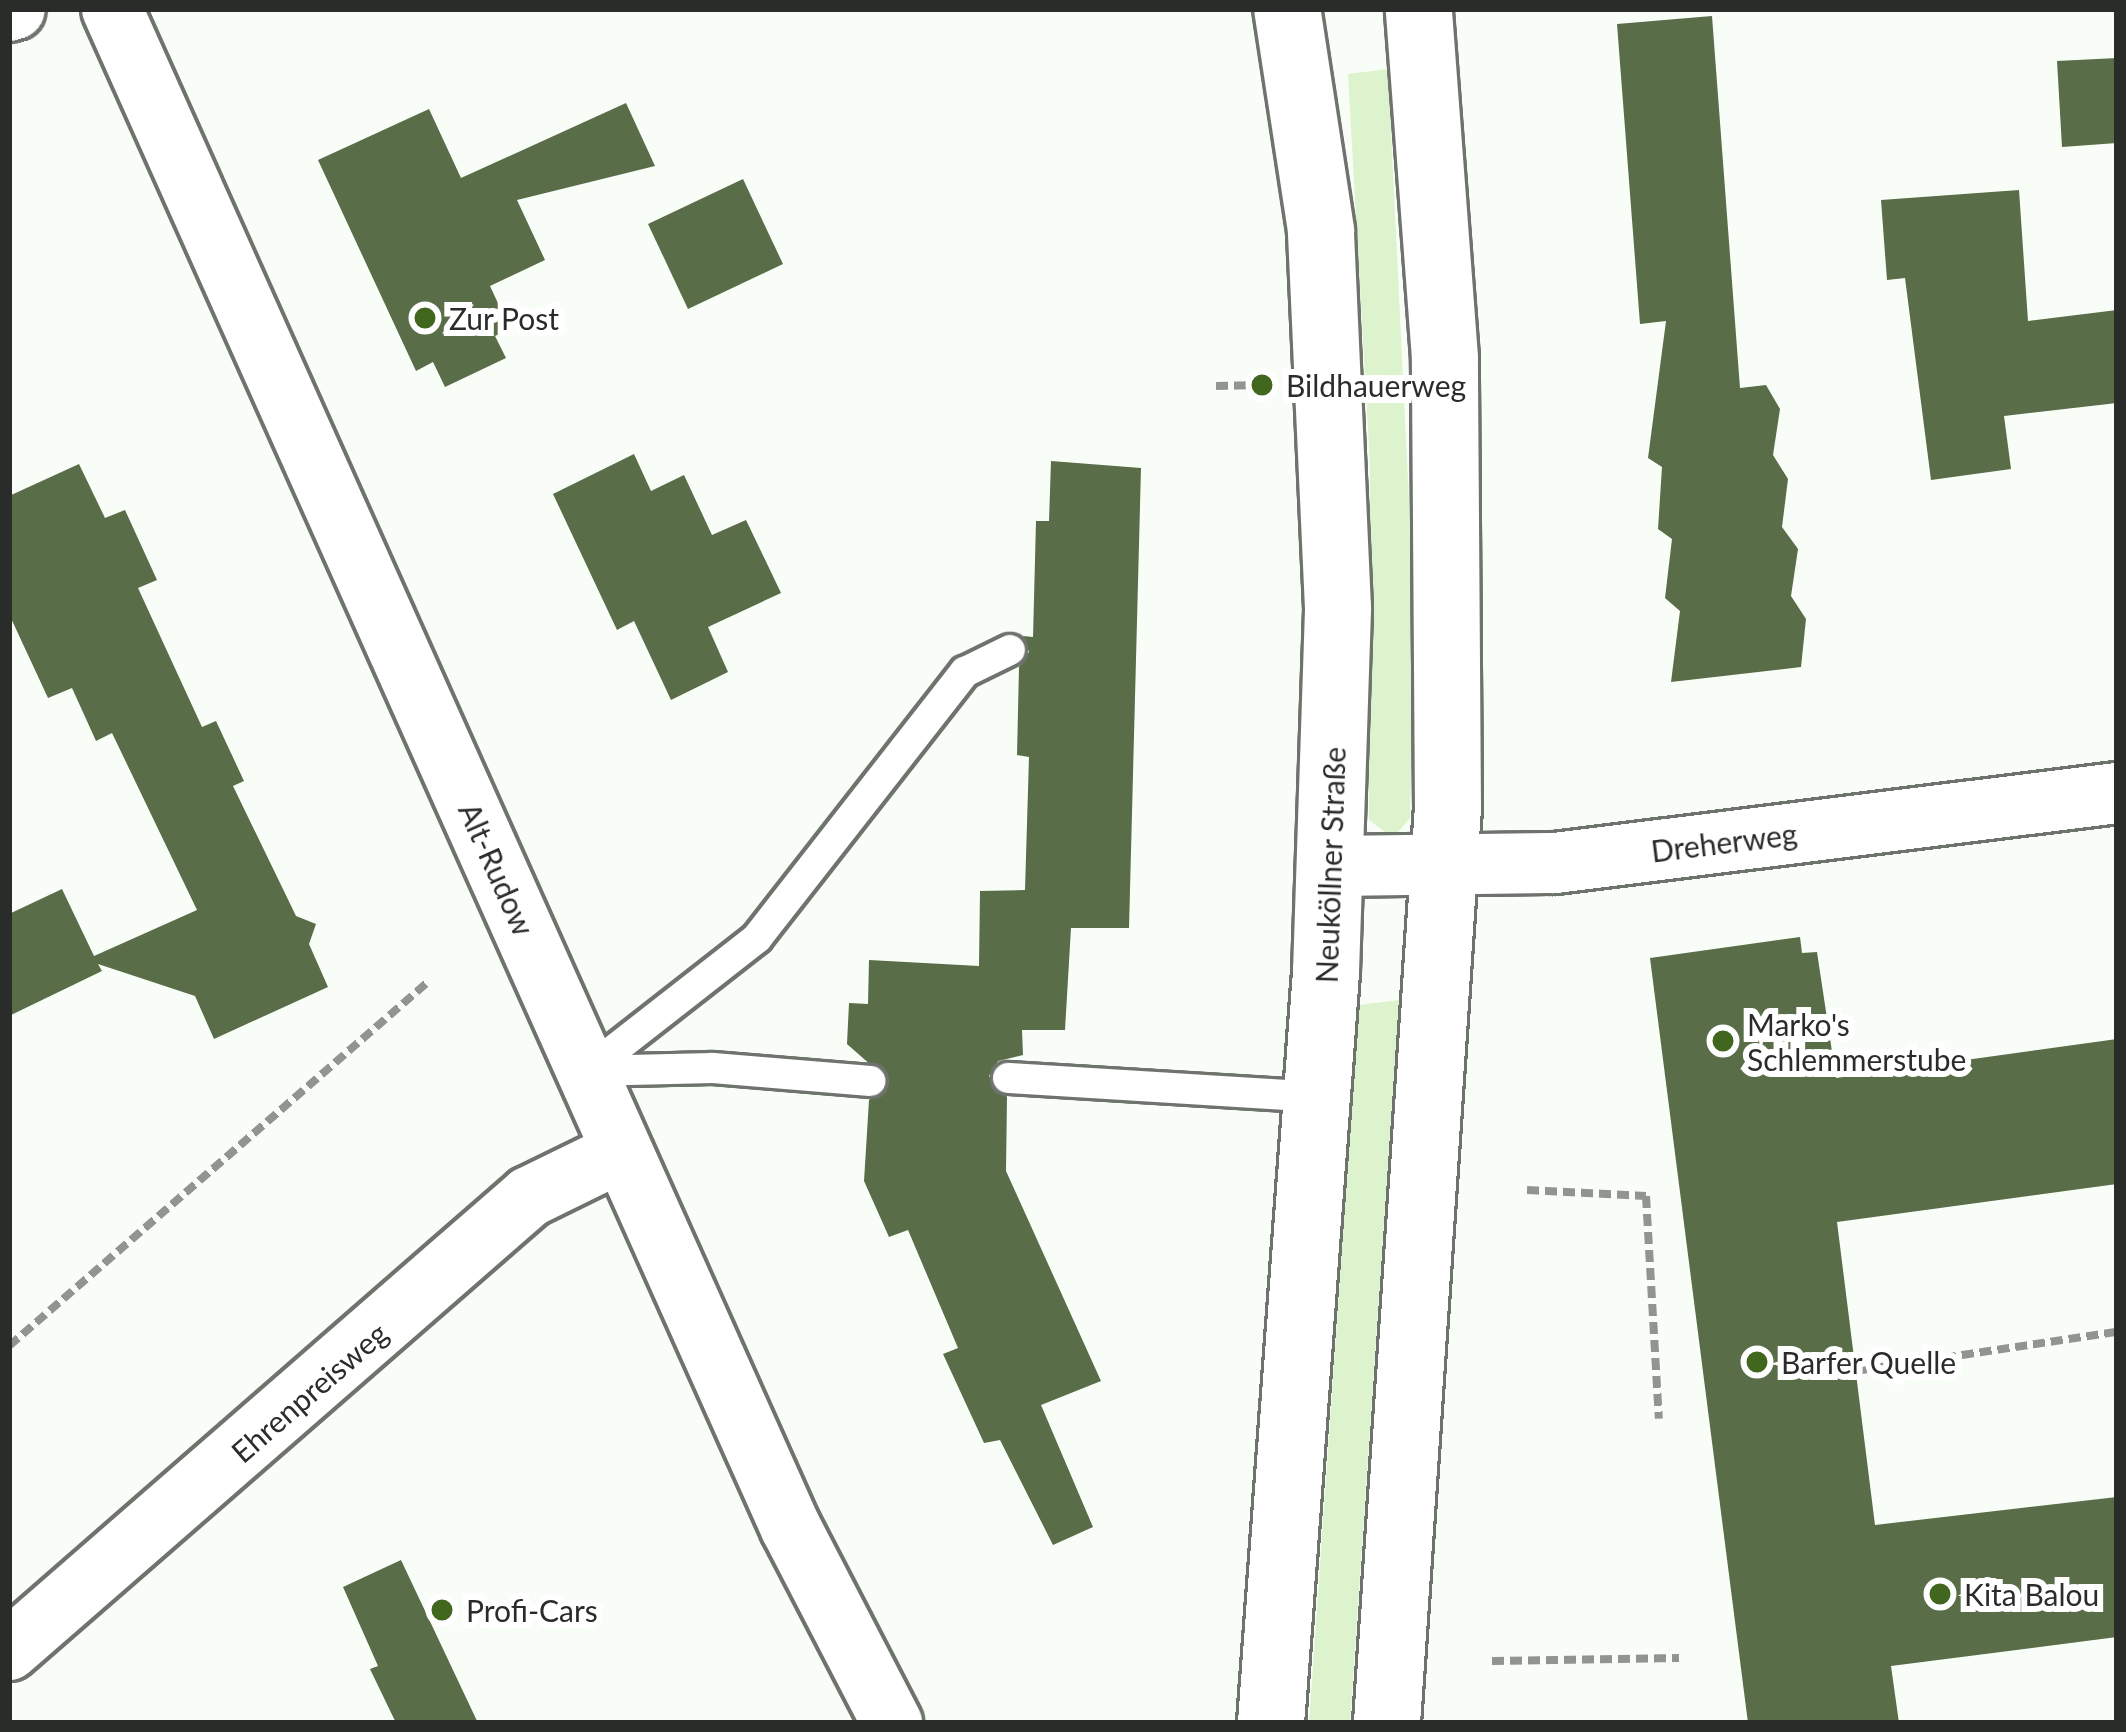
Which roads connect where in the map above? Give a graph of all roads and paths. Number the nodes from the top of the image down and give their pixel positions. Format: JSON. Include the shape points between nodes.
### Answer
{"nodes":[{"id":1,"x":112,"y":9,"type":"edge"},
{"id":2,"x":1287,"y":9,"type":"edge"},
{"id":3,"x":1419,"y":9,"type":"edge"},
{"id":4,"x":1262,"y":385,"type":"dead end"},
{"id":5,"x":1216,"y":386,"type":"dead end"},
{"id":6,"x":1010,"y":650,"type":"dead end"},
{"id":7,"x":2117,"y":793,"type":"edge"},
{"id":8,"x":1329,"y":866,"type":"junction"},
{"id":9,"x":1446,"y":869,"type":"junction"},
{"id":10,"x":429,"y":981,"type":"dead end"},
{"id":11,"x":587,"y":1071,"type":"junction"},
{"id":12,"x":1008,"y":1078,"type":"dead end"},
{"id":13,"x":870,"y":1081,"type":"dead end"},
{"id":14,"x":1316,"y":1097,"type":"junction"},
{"id":15,"x":621,"y":1152,"type":"junction"},
{"id":16,"x":1527,"y":1190,"type":"dead end"},
{"id":17,"x":2117,"y":1332,"type":"edge"},
{"id":18,"x":9,"y":1346,"type":"edge"},
{"id":19,"x":1855,"y":1371,"type":"dead end"},
{"id":20,"x":1659,"y":1419,"type":"dead end"},
{"id":21,"x":9,"y":1650,"type":"edge"},
{"id":22,"x":1679,"y":1658,"type":"dead end"},
{"id":23,"x":1492,"y":1661,"type":"dead end"},
{"id":24,"x":892,"y":1723,"type":"edge"},
{"id":25,"x":1271,"y":1723,"type":"edge"},
{"id":26,"x":1387,"y":1723,"type":"edge"}],
"edges":[{"from":1,"to":11,"type":"street","name":"Alt-Rudow"},
{"from":2,"to":8,"type":"main road","name":"Neuköllner Straße","via":[[1322,230],[1331,391],[1338,608]]},
{"from":3,"to":9,"type":"main road","via":[[1445,358]]},
{"from":4,"to":5,"type":"path"},
{"from":6,"to":11,"type":"lane","via":[[964,672],[757,938]]},
{"from":7,"to":9,"type":"street","name":"Dreherweg"},
{"from":8,"to":9,"type":"street","name":"Dreherweg"},
{"from":8,"to":14,"type":"main road","name":"Neuköllner Straße"},
{"from":9,"to":26,"type":"main road"},
{"from":10,"to":18,"type":"path"},
{"from":11,"to":13,"type":"lane","via":[[713,1068]]},
{"from":11,"to":15,"type":"street","name":"Alt-Rudow"},
{"from":12,"to":14,"type":"lane"},
{"from":14,"to":25,"type":"main road","name":"Neuköllner Straße"},
{"from":15,"to":21,"type":"street","name":"Ehrenpreisweg","via":[[529,1197]]},
{"from":15,"to":24,"type":"street","name":"Alt-Rudow","via":[[791,1528]]},
{"from":16,"to":20,"type":"path","via":[[1646,1196]]},
{"from":17,"to":19,"type":"path"},
{"from":22,"to":23,"type":"path"}]}
